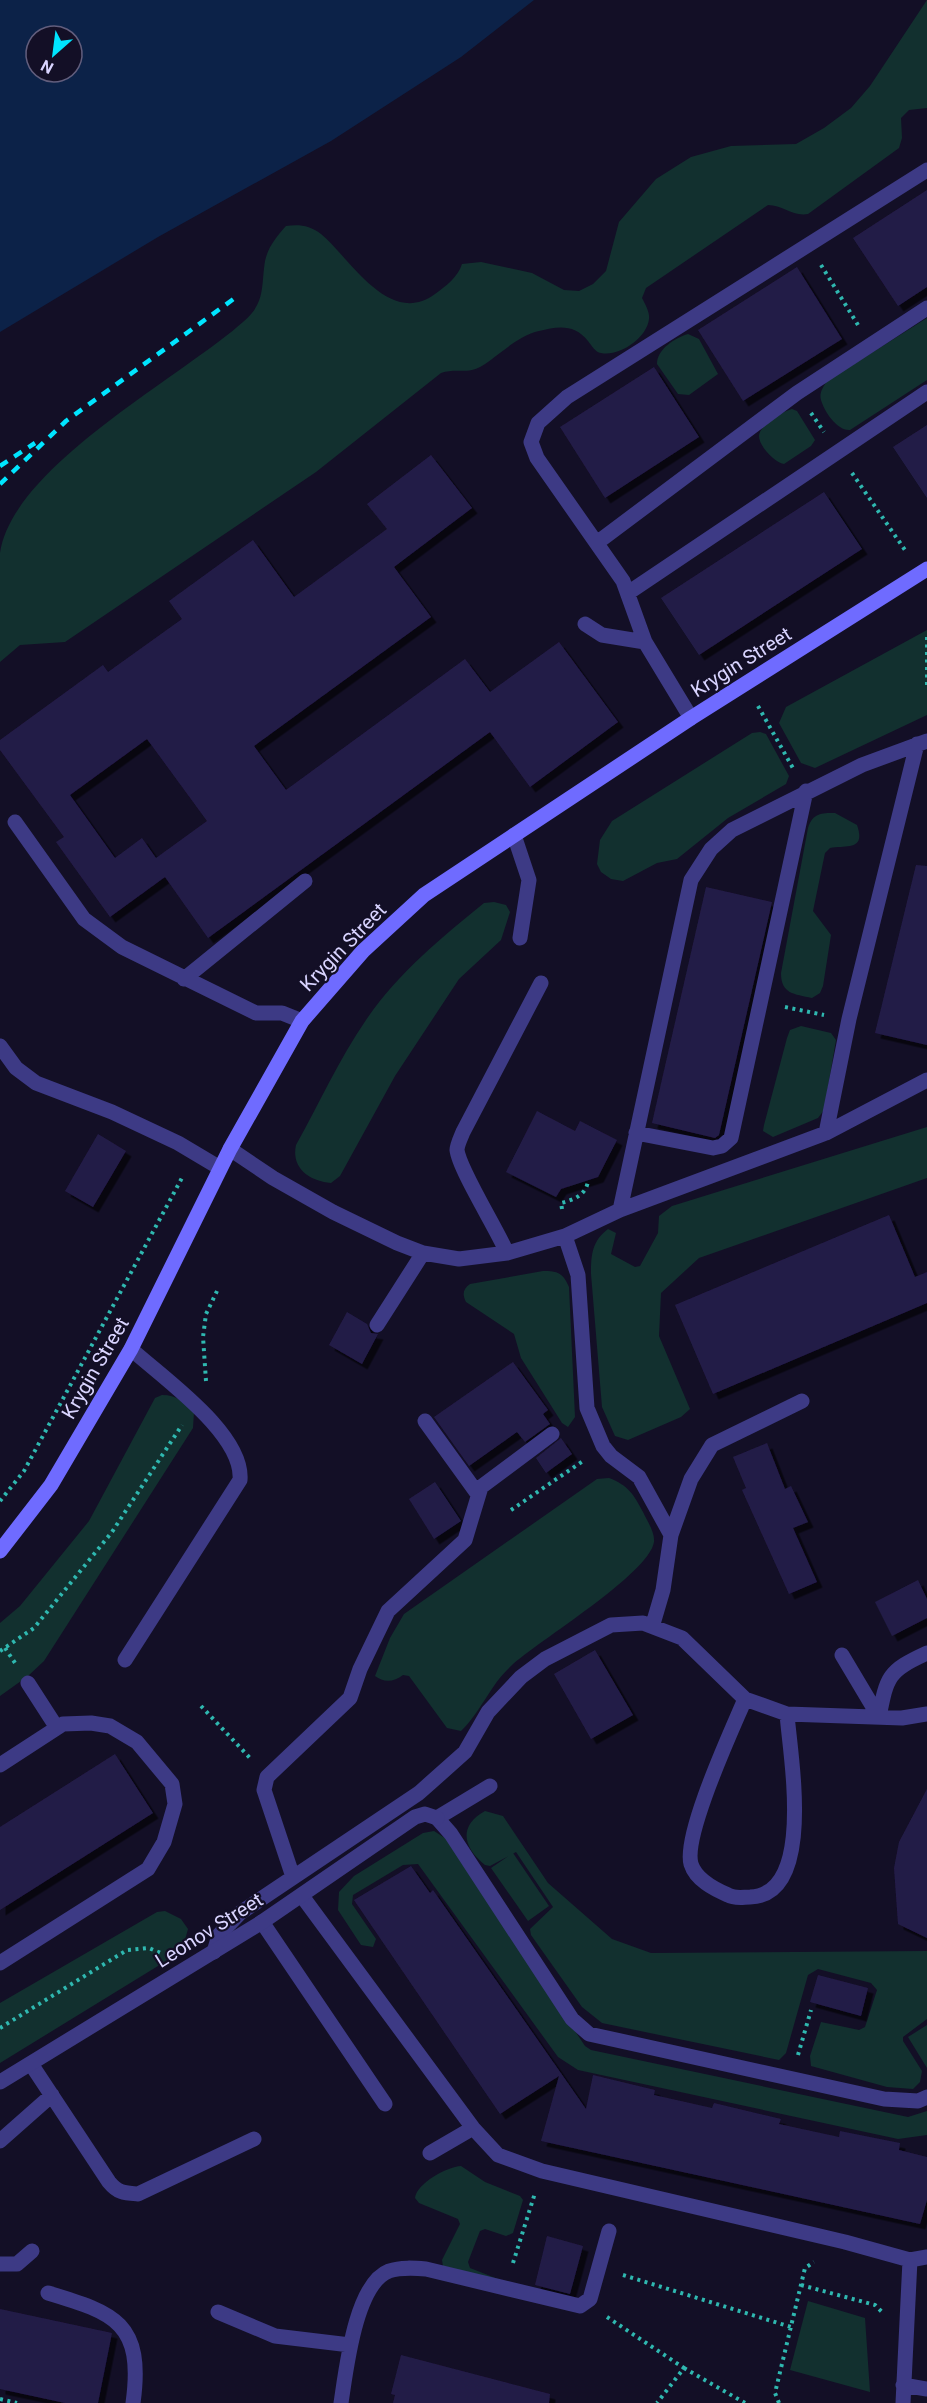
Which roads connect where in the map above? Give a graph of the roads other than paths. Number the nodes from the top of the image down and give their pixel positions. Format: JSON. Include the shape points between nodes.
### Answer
{"nodes":[{"id":1,"x":927,"y":170,"type":"edge"},
{"id":2,"x":927,"y":308,"type":"edge"},
{"id":3,"x":927,"y":392,"type":"edge"},
{"id":4,"x":598,"y":542,"type":"junction"},
{"id":5,"x":927,"y":569,"type":"edge"},
{"id":6,"x":628,"y":592,"type":"junction"},
{"id":7,"x":585,"y":624,"type":"dead end"},
{"id":8,"x":645,"y":642,"type":"junction"},
{"id":9,"x":691,"y":718,"type":"junction"},
{"id":10,"x":922,"y":742,"type":"edge"},
{"id":11,"x":802,"y":785,"type":"junction"},
{"id":12,"x":15,"y":822,"type":"dead end"},
{"id":13,"x":514,"y":835,"type":"junction"},
{"id":14,"x":305,"y":881,"type":"dead end"},
{"id":15,"x":520,"y":938,"type":"dead end"},
{"id":16,"x":184,"y":980,"type":"junction"},
{"id":17,"x":541,"y":983,"type":"dead end"},
{"id":18,"x":302,"y":1021,"type":"junction"},
{"id":19,"x":0,"y":1046,"type":"edge"},
{"id":20,"x":927,"y":1080,"type":"edge"},
{"id":21,"x":636,"y":1132,"type":"junction"},
{"id":22,"x":826,"y":1133,"type":"junction"},
{"id":23,"x":230,"y":1149,"type":"junction"},
{"id":24,"x":220,"y":1168,"type":"junction"},
{"id":25,"x":620,"y":1210,"type":"junction"},
{"id":26,"x":565,"y":1236,"type":"junction"},
{"id":27,"x":423,"y":1253,"type":"junction"},
{"id":28,"x":507,"y":1253,"type":"junction"},
{"id":29,"x":377,"y":1325,"type":"dead end"},
{"id":30,"x":131,"y":1349,"type":"junction"},
{"id":31,"x":802,"y":1401,"type":"dead end"},
{"id":32,"x":425,"y":1421,"type":"dead end"},
{"id":33,"x":552,"y":1434,"type":"dead end"},
{"id":34,"x":477,"y":1493,"type":"junction"},
{"id":35,"x":671,"y":1535,"type":"junction"},
{"id":36,"x":0,"y":1551,"type":"edge"},
{"id":37,"x":653,"y":1624,"type":"junction"},
{"id":38,"x":927,"y":1653,"type":"edge"},
{"id":39,"x":842,"y":1655,"type":"dead end"},
{"id":40,"x":125,"y":1660,"type":"dead end"},
{"id":41,"x":28,"y":1683,"type":"dead end"},
{"id":42,"x":745,"y":1699,"type":"junction"},
{"id":43,"x":787,"y":1714,"type":"junction"},
{"id":44,"x":927,"y":1714,"type":"edge"},
{"id":45,"x":879,"y":1716,"type":"junction"},
{"id":46,"x":57,"y":1728,"type":"junction"},
{"id":47,"x":0,"y":1765,"type":"edge"},
{"id":48,"x":490,"y":1786,"type":"dead end"},
{"id":49,"x":437,"y":1818,"type":"junction"},
{"id":50,"x":293,"y":1877,"type":"junction"},
{"id":51,"x":302,"y":1896,"type":"junction"},
{"id":52,"x":262,"y":1922,"type":"junction"},
{"id":53,"x":214,"y":1952,"type":"junction"},
{"id":54,"x":0,"y":1963,"type":"edge"},
{"id":55,"x":31,"y":2064,"type":"junction"},
{"id":56,"x":0,"y":2082,"type":"edge"},
{"id":57,"x":52,"y":2095,"type":"junction"},
{"id":58,"x":927,"y":2097,"type":"edge"},
{"id":59,"x":385,"y":2104,"type":"dead end"},
{"id":60,"x":473,"y":2127,"type":"junction"},
{"id":61,"x":254,"y":2139,"type":"dead end"},
{"id":62,"x":0,"y":2141,"type":"edge"},
{"id":63,"x":430,"y":2153,"type":"dead end"},
{"id":64,"x":609,"y":2231,"type":"dead end"},
{"id":65,"x":32,"y":2251,"type":"dead end"},
{"id":66,"x":927,"y":2257,"type":"edge"},
{"id":67,"x":910,"y":2260,"type":"junction"},
{"id":68,"x":0,"y":2264,"type":"edge"},
{"id":69,"x":48,"y":2293,"type":"dead end"},
{"id":70,"x":218,"y":2313,"type":"dead end"},
{"id":71,"x":350,"y":2345,"type":"junction"},
{"id":72,"x":903,"y":2385,"type":"junction"},
{"id":73,"x":927,"y":2389,"type":"edge"},
{"id":74,"x":134,"y":2403,"type":"edge"},
{"id":75,"x":341,"y":2403,"type":"edge"},
{"id":76,"x":903,"y":2403,"type":"edge"}],
"edges":[{"from":1,"to":4,"type":"street","via":[[567,397],[538,423],[531,442],[537,458]]},
{"from":2,"to":4,"type":"street","via":[[797,393]]},
{"from":3,"to":6,"type":"street"},
{"from":4,"to":6,"type":"street"},
{"from":5,"to":9,"type":"main road","name":"Krygin Street"},
{"from":6,"to":8,"type":"street"},
{"from":7,"to":8,"type":"street","via":[[602,636]]},
{"from":8,"to":9,"type":"street"},
{"from":9,"to":13,"type":"main road","name":"Krygin Street"},
{"from":10,"to":11,"type":"street"},
{"from":10,"to":22,"type":"street","via":[[849,1019]]},
{"from":11,"to":21,"type":"street","via":[[732,830],[711,849],[691,880]]},
{"from":11,"to":21,"type":"street","via":[[762,1003],[731,1138],[713,1148]]},
{"from":12,"to":16,"type":"street","via":[[84,919],[122,947]]},
{"from":13,"to":15,"type":"street","via":[[528,880]]},
{"from":13,"to":18,"type":"main road","name":"Krygin Street","via":[[424,895],[363,951]]},
{"from":14,"to":16,"type":"street"},
{"from":16,"to":18,"type":"street","via":[[256,1013],[282,1013]]},
{"from":17,"to":28,"type":"street","via":[[457,1149]]},
{"from":18,"to":23,"type":"main road","name":"Krygin Street"},
{"from":19,"to":24,"type":"street","via":[[16,1068],[36,1083],[150,1130]]},
{"from":20,"to":22,"type":"street"},
{"from":21,"to":25,"type":"street"},
{"from":22,"to":25,"type":"street"},
{"from":23,"to":24,"type":"main road","name":"Krygin Street"},
{"from":23,"to":27,"type":"street","via":[[333,1212]]},
{"from":24,"to":30,"type":"main road","name":"Krygin Street"},
{"from":25,"to":26,"type":"street"},
{"from":26,"to":28,"type":"street"},
{"from":26,"to":35,"type":"street","via":[[578,1275],[587,1408],[603,1446],[639,1477]]},
{"from":27,"to":28,"type":"street","via":[[459,1260]]},
{"from":27,"to":29,"type":"street"},
{"from":30,"to":36,"type":"main road","name":"Krygin Street","via":[[51,1485]]},
{"from":30,"to":40,"type":"street","via":[[209,1418],[241,1469],[240,1480]]},
{"from":31,"to":35,"type":"street","via":[[712,1445],[691,1479]]},
{"from":32,"to":34,"type":"street"},
{"from":33,"to":34,"type":"street"},
{"from":34,"to":50,"type":"street","via":[[465,1540],[388,1611],[350,1698],[267,1777],[264,1790]]},
{"from":35,"to":37,"type":"street","via":[[663,1590]]},
{"from":37,"to":42,"type":"street","via":[[682,1638]]},
{"from":37,"to":50,"type":"street","via":[[611,1625],[545,1659],[502,1696],[465,1752],[438,1777]]},
{"from":38,"to":45,"type":"street","via":[[903,1664],[885,1683]]},
{"from":39,"to":45,"type":"street"},
{"from":41,"to":46,"type":"street"},
{"from":42,"to":43,"type":"street"},
{"from":42,"to":43,"type":"street","via":[[692,1838],[691,1864],[708,1887],[733,1898],[759,1897],[774,1889],[789,1868],[795,1832]]},
{"from":43,"to":45,"type":"street"},
{"from":44,"to":45,"type":"street"},
{"from":46,"to":47,"type":"street"},
{"from":46,"to":54,"type":"street","via":[[63,1724],[110,1726],[137,1742],[172,1784],[175,1804],[164,1842],[148,1869]]},
{"from":48,"to":49,"type":"street"},
{"from":49,"to":51,"type":"street","name":"Leonov Street","via":[[425,1814],[415,1817]]},
{"from":49,"to":58,"type":"street","via":[[572,2019],[589,2034],[884,2099]]},
{"from":50,"to":53,"type":"street","via":[[228,1924],[219,1935]]},
{"from":51,"to":52,"type":"street","name":"Leonov Street"},
{"from":51,"to":60,"type":"street"},
{"from":52,"to":53,"type":"street","name":"Leonov Street"},
{"from":52,"to":59,"type":"street"},
{"from":53,"to":55,"type":"street","name":"Leonov Street"},
{"from":55,"to":56,"type":"street","name":"Leonov Street"},
{"from":55,"to":57,"type":"street"},
{"from":57,"to":61,"type":"street","via":[[109,2182],[123,2193],[138,2194]]},
{"from":57,"to":62,"type":"street"},
{"from":60,"to":63,"type":"street"},
{"from":60,"to":67,"type":"street","via":[[498,2155],[542,2171]]},
{"from":64,"to":71,"type":"street","via":[[590,2300],[580,2306],[426,2268],[406,2268],[387,2272],[375,2282],[366,2296]]},
{"from":65,"to":68,"type":"street","via":[[17,2264]]},
{"from":66,"to":67,"type":"street"},
{"from":67,"to":72,"type":"street"},
{"from":69,"to":74,"type":"street","via":[[96,2308],[123,2328],[136,2368]]},
{"from":70,"to":71,"type":"street","via":[[275,2336]]},
{"from":71,"to":75,"type":"street"},
{"from":72,"to":73,"type":"street"},
{"from":72,"to":76,"type":"street"}]}
